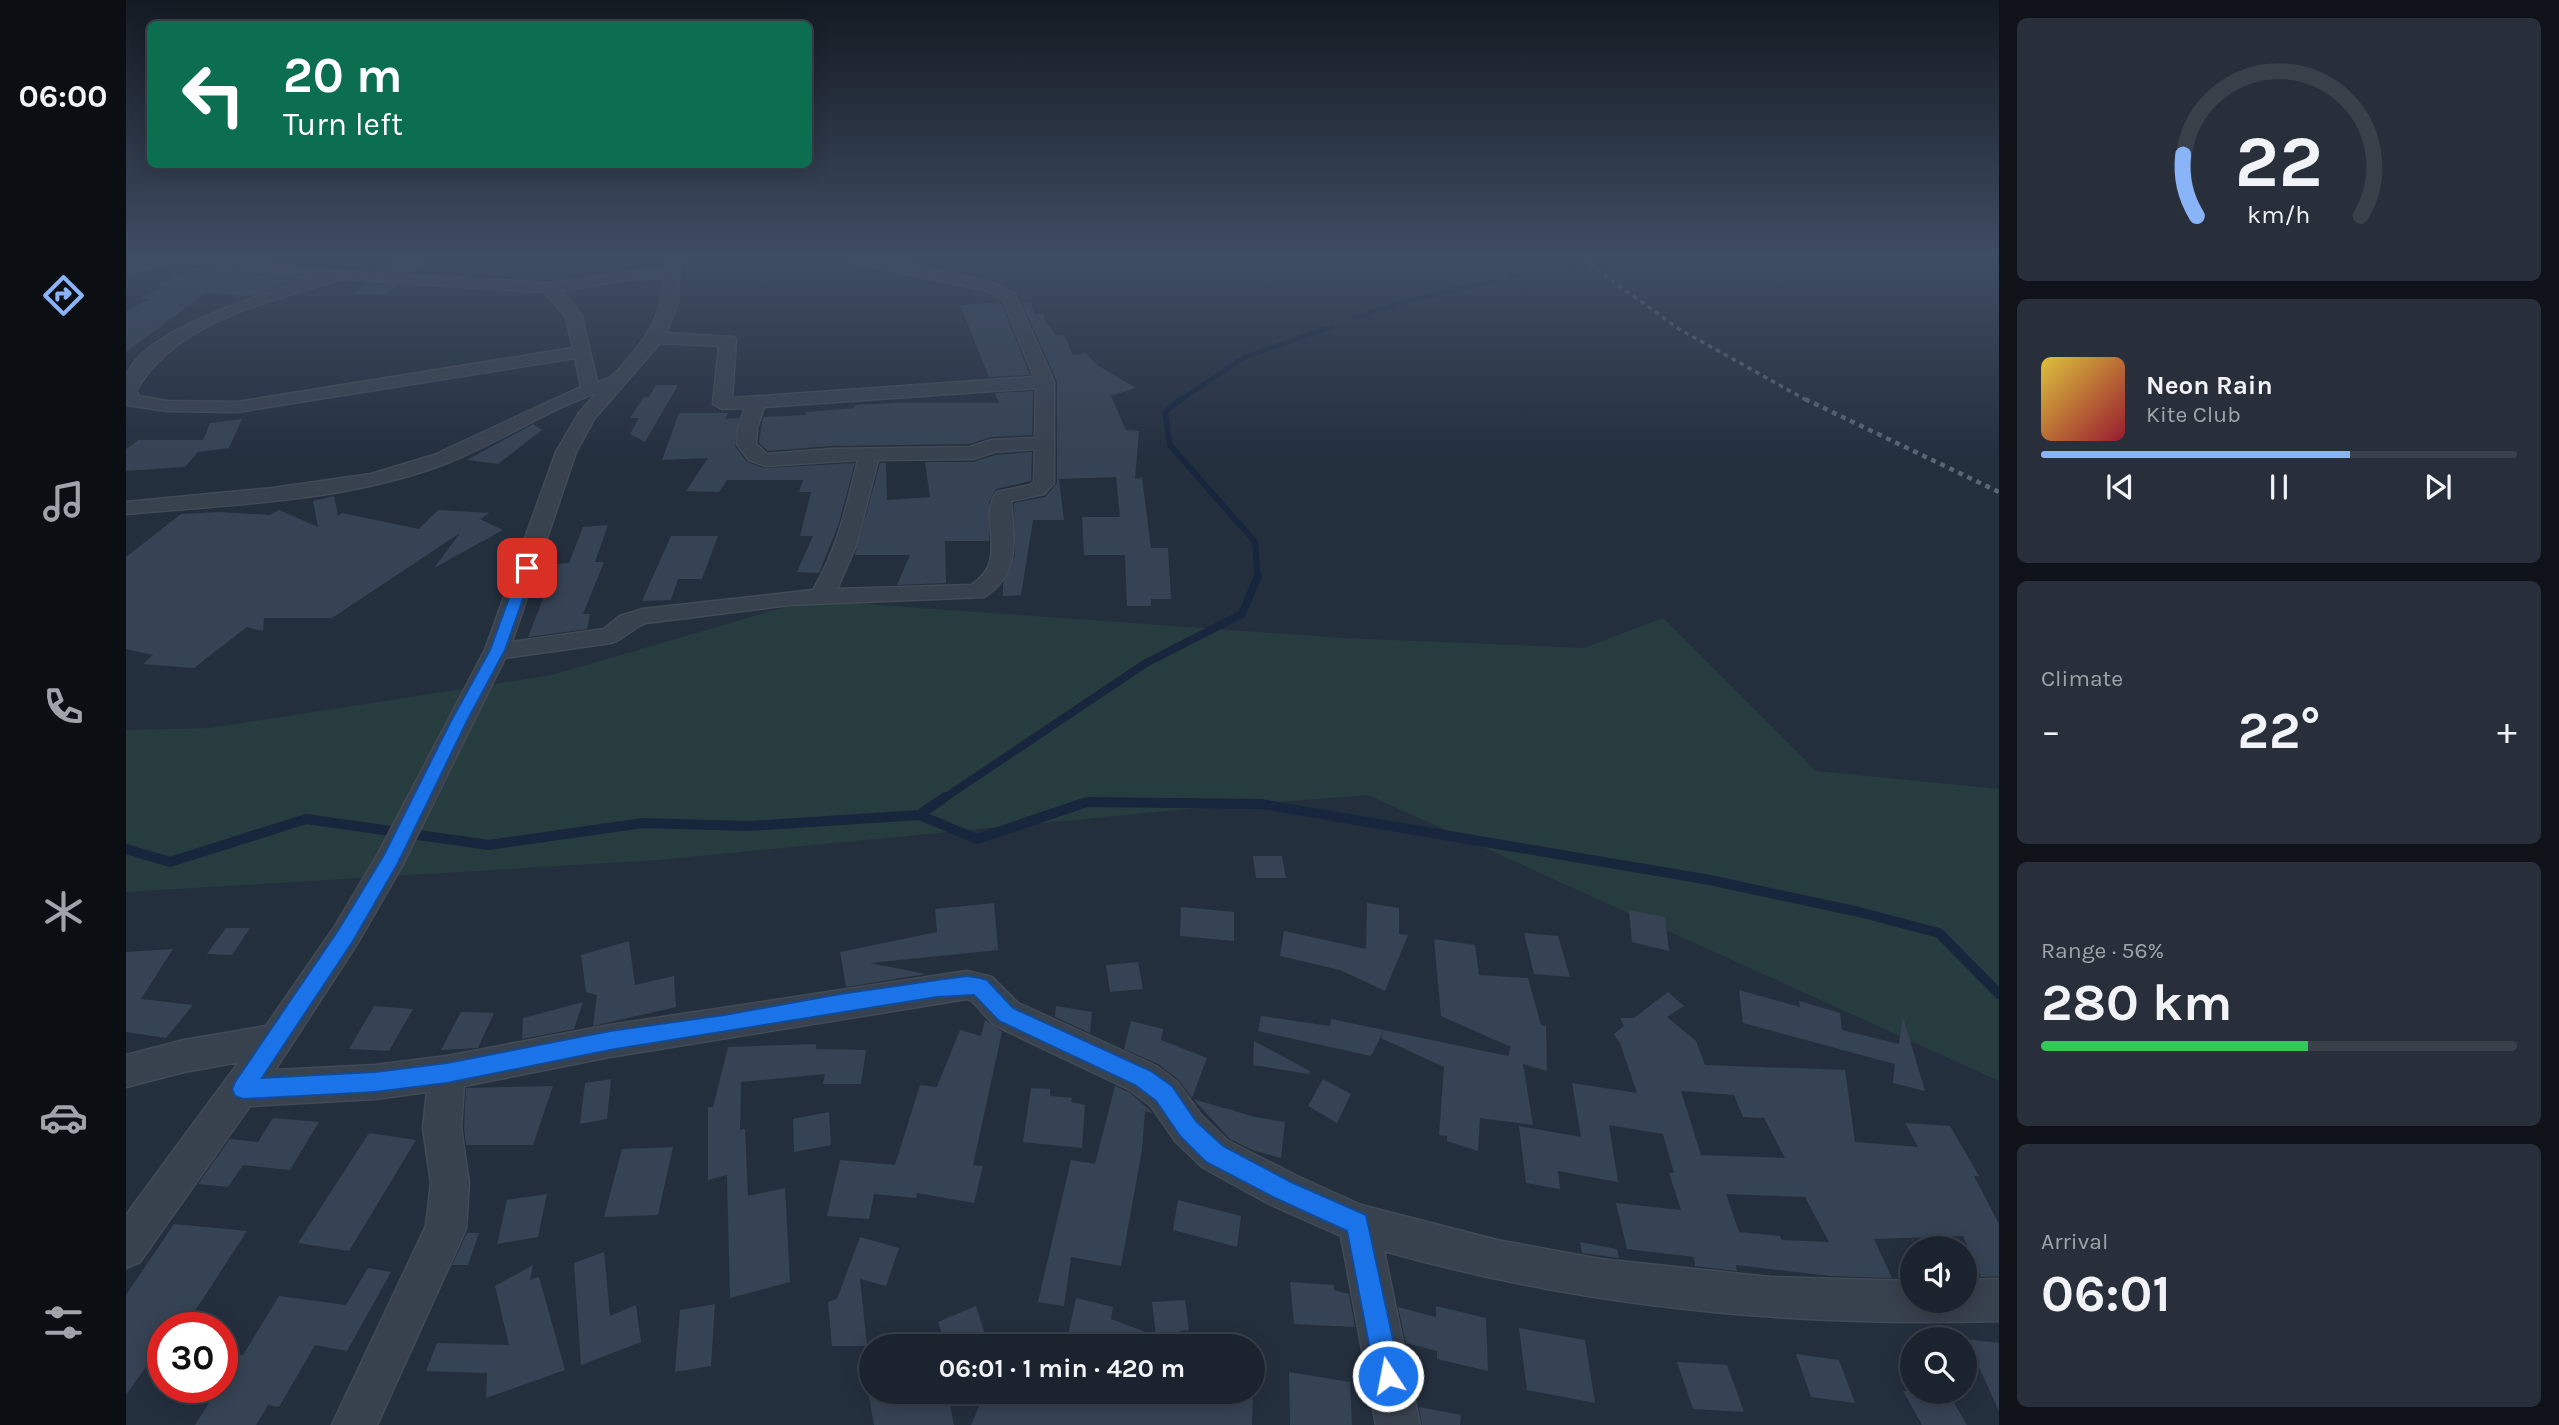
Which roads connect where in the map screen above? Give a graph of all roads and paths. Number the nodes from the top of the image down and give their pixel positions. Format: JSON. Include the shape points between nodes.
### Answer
{"nodes":[{"id":1,"x":201,"y":326,"type":"edge"},
{"id":2,"x":576,"y":326,"type":"edge"},
{"id":3,"x":661,"y":326,"type":"edge"},
{"id":4,"x":1022,"y":326,"type":"edge"},
{"id":5,"x":656,"y":338,"type":"junction"},
{"id":6,"x":582,"y":352,"type":"junction"},
{"id":7,"x":1045,"y":382,"type":"junction"},
{"id":8,"x":614,"y":385,"type":"junction"},
{"id":9,"x":590,"y":389,"type":"junction"},
{"id":10,"x":756,"y":402,"type":"junction"},
{"id":11,"x":1044,"y":443,"type":"junction"},
{"id":12,"x":869,"y":455,"type":"junction"},
{"id":13,"x":126,"y":508,"type":"edge"},
{"id":14,"x":821,"y":597,"type":"junction"},
{"id":15,"x":497,"y":650,"type":"junction"},
{"id":16,"x":276,"y":1040,"type":"junction"},
{"id":17,"x":126,"y":1071,"type":"edge"},
{"id":18,"x":447,"y":1073,"type":"junction"},
{"id":19,"x":243,"y":1089,"type":"junction"},
{"id":20,"x":1358,"y":1224,"type":"junction"},
{"id":21,"x":126,"y":1248,"type":"edge"},
{"id":22,"x":1999,"y":1300,"type":"edge"},
{"id":23,"x":354,"y":1425,"type":"edge"},
{"id":24,"x":1398,"y":1425,"type":"edge"}],
"edges":[{"from":1,"to":6,"type":"street","via":[[164,346],[132,376],[127,391],[134,401],[236,407]]},
{"from":2,"to":6,"type":"street"},
{"from":3,"to":5,"type":"street"},
{"from":4,"to":7,"type":"street"},
{"from":5,"to":8,"type":"street"},
{"from":5,"to":10,"type":"street","via":[[728,341],[720,401]]},
{"from":6,"to":9,"type":"street"},
{"from":7,"to":10,"type":"street"},
{"from":7,"to":11,"type":"street"},
{"from":8,"to":9,"type":"street"},
{"from":8,"to":15,"type":"street","via":[[586,417],[566,452]]},
{"from":9,"to":13,"type":"street","via":[[441,459],[374,480]]},
{"from":10,"to":12,"type":"street","via":[[745,436],[747,449],[756,458]]},
{"from":11,"to":12,"type":"street","via":[[991,446],[968,453]]},
{"from":11,"to":14,"type":"street","via":[[1042,487],[1001,500],[1002,568],[987,587],[939,595]]},
{"from":12,"to":14,"type":"street","via":[[836,569]]},
{"from":14,"to":15,"type":"street","via":[[643,616],[605,637]]},
{"from":15,"to":16,"type":"street","via":[[391,858]]},
{"from":16,"to":17,"type":"street"},
{"from":16,"to":19,"type":"street"},
{"from":18,"to":19,"type":"street"},
{"from":18,"to":20,"type":"street","via":[[840,1003],[980,986],[1006,1014],[1143,1078],[1164,1094],[1214,1154]]},
{"from":18,"to":23,"type":"street","via":[[442,1128],[450,1183],[446,1229]]},
{"from":19,"to":21,"type":"street"},
{"from":20,"to":22,"type":"street","via":[[1542,1269],[1721,1295],[1948,1303]]},
{"from":20,"to":24,"type":"street"}]}
